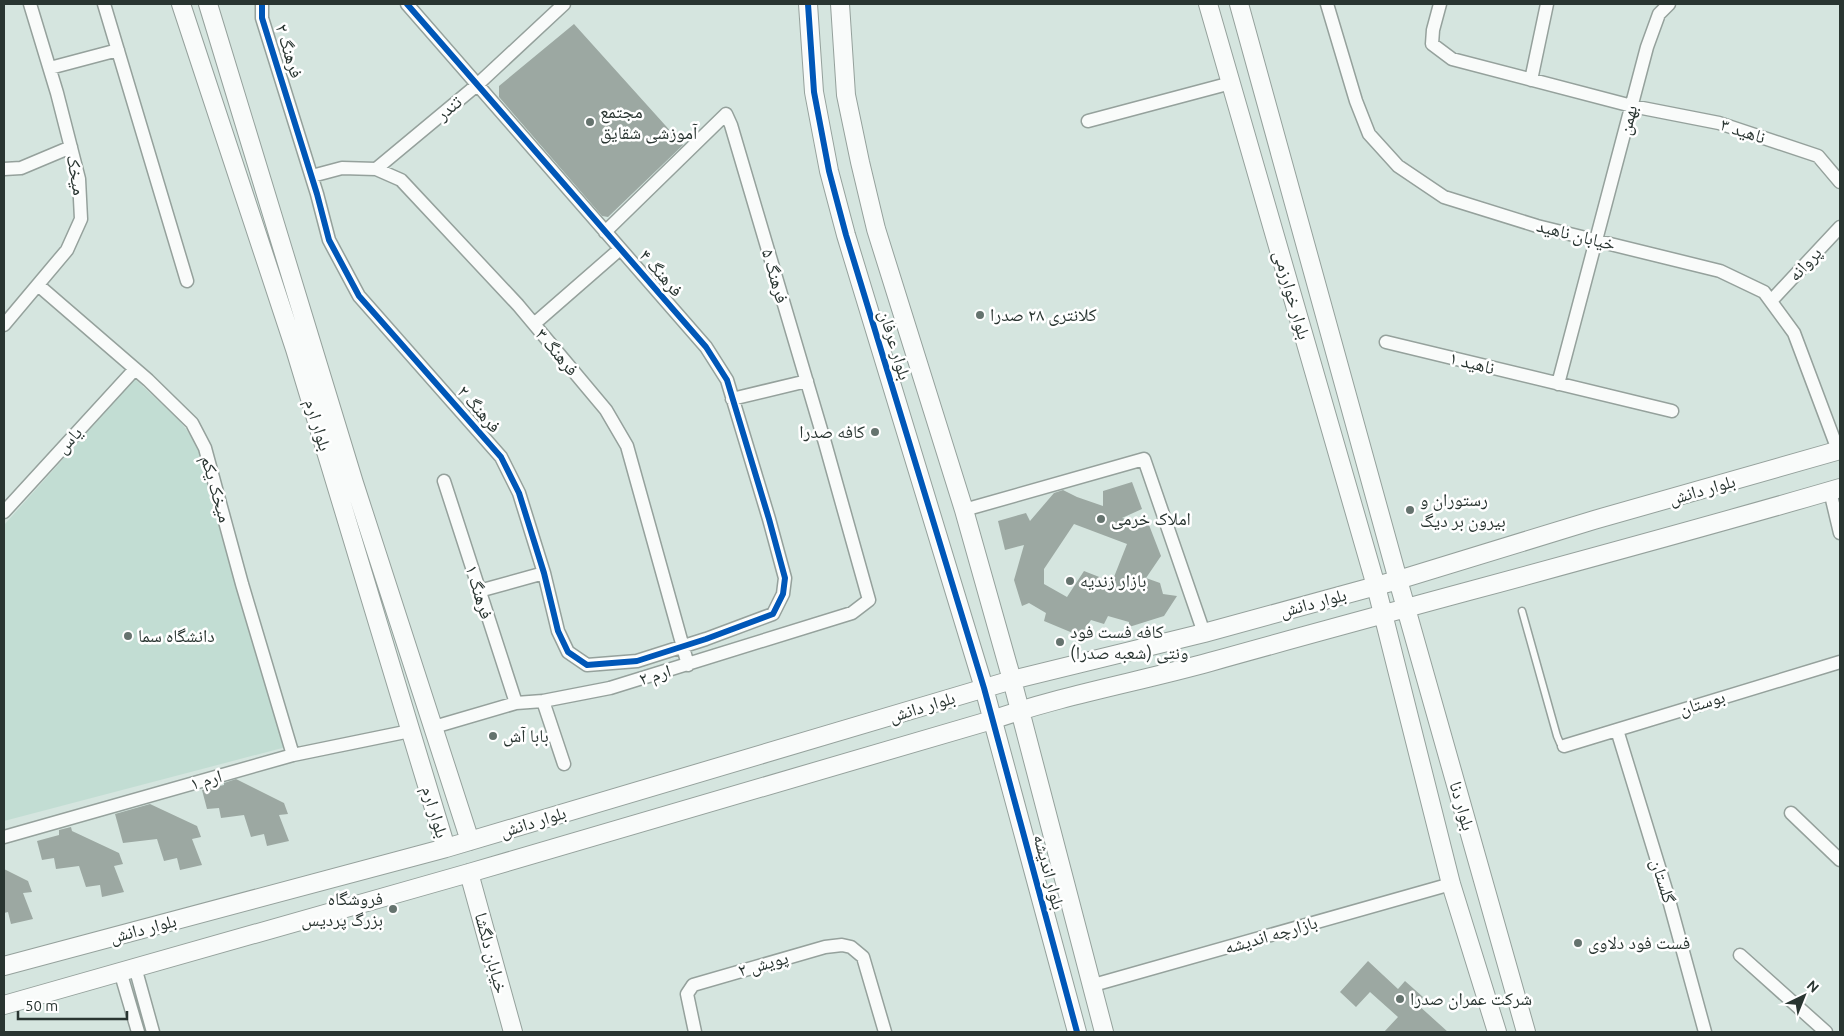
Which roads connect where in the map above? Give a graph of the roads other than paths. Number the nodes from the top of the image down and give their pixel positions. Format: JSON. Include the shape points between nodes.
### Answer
{"nodes":[{"id":1,"x":30,"y":4,"type":"edge"},
{"id":2,"x":104,"y":4,"type":"edge"},
{"id":3,"x":181,"y":4,"type":"edge"},
{"id":4,"x":208,"y":4,"type":"edge"},
{"id":5,"x":262,"y":4,"type":"edge"},
{"id":6,"x":407,"y":4,"type":"edge"},
{"id":7,"x":564,"y":4,"type":"edge"},
{"id":8,"x":808,"y":4,"type":"edge"},
{"id":9,"x":840,"y":4,"type":"edge"},
{"id":10,"x":1208,"y":4,"type":"edge"},
{"id":11,"x":1238,"y":4,"type":"edge"},
{"id":12,"x":1327,"y":4,"type":"edge"},
{"id":13,"x":1440,"y":4,"type":"edge"},
{"id":14,"x":1547,"y":4,"type":"edge"},
{"id":15,"x":1669,"y":4,"type":"edge"},
{"id":16,"x":118,"y":50,"type":"junction"},
{"id":17,"x":50,"y":68,"type":"junction"},
{"id":18,"x":1531,"y":80,"type":"junction"},
{"id":19,"x":1231,"y":83,"type":"junction"},
{"id":20,"x":477,"y":85,"type":"junction"},
{"id":21,"x":1632,"y":106,"type":"junction"},
{"id":22,"x":1088,"y":121,"type":"dead end"},
{"id":23,"x":71,"y":147,"type":"junction"},
{"id":24,"x":4,"y":169,"type":"edge"},
{"id":25,"x":376,"y":169,"type":"junction"},
{"id":26,"x":312,"y":176,"type":"junction"},
{"id":27,"x":1840,"y":182,"type":"edge"},
{"id":28,"x":268,"y":200,"type":"junction"},
{"id":29,"x":249,"y":208,"type":"junction"},
{"id":30,"x":1840,"y":227,"type":"edge"},
{"id":31,"x":605,"y":232,"type":"junction"},
{"id":32,"x":1597,"y":241,"type":"junction"},
{"id":33,"x":620,"y":249,"type":"junction"},
{"id":34,"x":187,"y":282,"type":"dead end"},
{"id":35,"x":38,"y":285,"type":"junction"},
{"id":36,"x":1771,"y":301,"type":"junction"},
{"id":37,"x":534,"y":324,"type":"junction"},
{"id":38,"x":4,"y":326,"type":"edge"},
{"id":39,"x":1386,"y":342,"type":"dead end"},
{"id":40,"x":135,"y":369,"type":"junction"},
{"id":41,"x":806,"y":381,"type":"junction"},
{"id":42,"x":1558,"y":384,"type":"junction"},
{"id":43,"x":732,"y":399,"type":"junction"},
{"id":44,"x":1672,"y":412,"type":"dead end"},
{"id":45,"x":1839,"y":450,"type":"edge"},
{"id":46,"x":444,"y":481,"type":"dead end"},
{"id":47,"x":1835,"y":489,"type":"edge"},
{"id":48,"x":964,"y":510,"type":"junction"},
{"id":49,"x":4,"y":512,"type":"edge"},
{"id":50,"x":1840,"y":532,"type":"edge"},
{"id":51,"x":544,"y":573,"type":"junction"},
{"id":52,"x":1398,"y":580,"type":"junction"},
{"id":53,"x":1376,"y":586,"type":"junction"},
{"id":54,"x":479,"y":591,"type":"junction"},
{"id":55,"x":869,"y":600,"type":"joint"},
{"id":56,"x":1407,"y":608,"type":"junction"},
{"id":57,"x":1522,"y":611,"type":"dead end"},
{"id":58,"x":773,"y":614,"type":"joint"},
{"id":59,"x":1383,"y":614,"type":"junction"},
{"id":60,"x":1204,"y":633,"type":"junction"},
{"id":61,"x":683,"y":646,"type":"junction"},
{"id":62,"x":1840,"y":662,"type":"edge"},
{"id":63,"x":688,"y":665,"type":"junction"},
{"id":64,"x":1012,"y":680,"type":"junction"},
{"id":65,"x":984,"y":688,"type":"junction"},
{"id":66,"x":543,"y":701,"type":"junction"},
{"id":67,"x":516,"y":703,"type":"junction"},
{"id":68,"x":1020,"y":710,"type":"junction"},
{"id":69,"x":992,"y":720,"type":"junction"},
{"id":70,"x":434,"y":727,"type":"junction"},
{"id":71,"x":1617,"y":730,"type":"junction"},
{"id":72,"x":410,"y":731,"type":"junction"},
{"id":73,"x":1564,"y":746,"type":"joint"},
{"id":74,"x":293,"y":755,"type":"junction"},
{"id":75,"x":564,"y":764,"type":"dead end"},
{"id":76,"x":458,"y":803,"type":"junction"},
{"id":77,"x":434,"y":807,"type":"junction"},
{"id":78,"x":1791,"y":813,"type":"dead end"},
{"id":79,"x":4,"y":837,"type":"edge"},
{"id":80,"x":470,"y":841,"type":"junction"},
{"id":81,"x":446,"y":848,"type":"junction"},
{"id":82,"x":1840,"y":860,"type":"edge"},
{"id":83,"x":469,"y":873,"type":"junction"},
{"id":84,"x":1451,"y":884,"type":"junction"},
{"id":85,"x":1740,"y":955,"type":"dead end"},
{"id":86,"x":4,"y":966,"type":"edge"},
{"id":87,"x":128,"y":969,"type":"junction"},
{"id":88,"x":1090,"y":986,"type":"junction"},
{"id":89,"x":4,"y":1005,"type":"edge"},
{"id":90,"x":138,"y":1032,"type":"edge"},
{"id":91,"x":153,"y":1032,"type":"edge"},
{"id":92,"x":513,"y":1032,"type":"edge"},
{"id":93,"x":695,"y":1032,"type":"edge"},
{"id":94,"x":885,"y":1032,"type":"edge"},
{"id":95,"x":1077,"y":1032,"type":"edge"},
{"id":96,"x":1104,"y":1032,"type":"edge"},
{"id":97,"x":1497,"y":1032,"type":"edge"},
{"id":98,"x":1526,"y":1032,"type":"edge"},
{"id":99,"x":1705,"y":1032,"type":"edge"},
{"id":100,"x":1826,"y":1032,"type":"edge"}],
"edges":[{"from":1,"to":17,"type":"street","name":"میخک"},
{"from":2,"to":16,"type":"street"},
{"from":3,"to":29,"type":"main road","name":"بلوار ارم"},
{"from":4,"to":28,"type":"main road","name":"بلوار ارم"},
{"from":5,"to":26,"type":"street","name":"فرهنگ ۲","via":[[262,18]]},
{"from":6,"to":20,"type":"street","name":"فرهنگ ۴"},
{"from":7,"to":20,"type":"street","name":"تندر"},
{"from":8,"to":65,"type":"main road","name":"بلوار عرفان","via":[[814,92],[829,171]]},
{"from":9,"to":48,"type":"main road","name":"بلوار عرفان","via":[[846,95],[876,229]]},
{"from":10,"to":19,"type":"main road","name":"بلوار خوارزمی"},
{"from":11,"to":52,"type":"main road","name":"بلوار خوارزمی"},
{"from":12,"to":32,"type":"street","name":"خیابان ناهید","via":[[1369,134],[1398,166],[1444,197]]},
{"from":13,"to":18,"type":"street","name":"ناهید ۳","via":[[1432,44],[1452,59]]},
{"from":14,"to":18,"type":"street"},
{"from":15,"to":21,"type":"street","name":"بهمن","via":[[1660,14],[1647,47]]},
{"from":16,"to":17,"type":"street"},
{"from":16,"to":34,"type":"street"},
{"from":17,"to":23,"type":"street","name":"میخک"},
{"from":18,"to":21,"type":"street","name":"ناهید ۳"},
{"from":19,"to":22,"type":"street"},
{"from":19,"to":53,"type":"main road","name":"بلوار خوارزمی"},
{"from":20,"to":25,"type":"street","name":"تندر"},
{"from":20,"to":31,"type":"street","name":"فرهنگ ۴"},
{"from":21,"to":27,"type":"street","name":"ناهید ۳","via":[[1719,123],[1818,156]]},
{"from":21,"to":32,"type":"street","name":"بهمن"},
{"from":23,"to":24,"type":"street","via":[[21,168]]},
{"from":23,"to":35,"type":"street","name":"میخک","via":[[79,179],[81,219],[67,250]]},
{"from":25,"to":26,"type":"street","name":"فرهنگ ۳","via":[[342,168]]},
{"from":25,"to":37,"type":"street","name":"فرهنگ ۳","via":[[401,180]]},
{"from":26,"to":51,"type":"street","name":"فرهنگ ۲","via":[[330,240],[359,296],[501,457],[519,493]]},
{"from":28,"to":29,"type":"main road"},
{"from":28,"to":70,"type":"main road","name":"بلوار ارم","via":[[354,483]]},
{"from":29,"to":72,"type":"main road","name":"بلوار ارم"},
{"from":30,"to":36,"type":"street","name":"پروانه"},
{"from":31,"to":33,"type":"street","name":"فرهنگ ۴"},
{"from":31,"to":41,"type":"street","name":"فرهنگ ۵","via":[[726,114]]},
{"from":32,"to":36,"type":"street","name":"خیابان ناهید","via":[[1720,271],[1764,292]]},
{"from":32,"to":42,"type":"street"},
{"from":33,"to":37,"type":"street"},
{"from":33,"to":43,"type":"street","name":"فرهنگ ۴","via":[[706,347],[727,380]]},
{"from":35,"to":38,"type":"street","name":"میخک"},
{"from":35,"to":40,"type":"street","name":"میخک یکم"},
{"from":36,"to":45,"type":"street","name":"خیابان ناهید","via":[[1794,334]]},
{"from":37,"to":61,"type":"street","name":"فرهنگ ۳","via":[[606,410],[627,446]]},
{"from":39,"to":42,"type":"street","name":"ناهید ۱"},
{"from":40,"to":49,"type":"street","name":"یاس"},
{"from":40,"to":74,"type":"street","name":"میخک یکم","via":[[192,423],[205,448]]},
{"from":41,"to":43,"type":"street"},
{"from":41,"to":55,"type":"street","name":"فرهنگ ۵"},
{"from":42,"to":44,"type":"street","name":"ناهید ۱"},
{"from":43,"to":58,"type":"street","name":"فرهنگ ۴","via":[[785,578],[783,594]]},
{"from":45,"to":52,"type":"main road","name":"بلوار دانش"},
{"from":46,"to":54,"type":"street","name":"فرهنگ ۱"},
{"from":47,"to":50,"type":"street"},
{"from":47,"to":56,"type":"main road","name":"بلوار دانش"},
{"from":48,"to":60,"type":"street","via":[[1144,459]]},
{"from":48,"to":64,"type":"main road","name":"بلوار عرفان"},
{"from":51,"to":54,"type":"street"},
{"from":51,"to":61,"type":"street","name":"فرهنگ ۲","via":[[564,645],[568,652],[587,665],[637,661]]},
{"from":52,"to":53,"type":"main road","name":"بلوار دانش"},
{"from":52,"to":56,"type":"main road","name":"بلوار دنا"},
{"from":53,"to":59,"type":"main road","name":"بلوار دنا"},
{"from":53,"to":60,"type":"main road","name":"بلوار دانش"},
{"from":54,"to":67,"type":"street","name":"فرهنگ ۱"},
{"from":55,"to":63,"type":"street","name":"ارم ۲","via":[[852,614]]},
{"from":56,"to":59,"type":"main road","name":"بلوار دانش"},
{"from":56,"to":98,"type":"main road","name":"بلوار دنا"},
{"from":57,"to":73,"type":"lane","via":[[1557,736]]},
{"from":58,"to":61,"type":"street","name":"فرهنگ ۲"},
{"from":59,"to":68,"type":"main road","name":"بلوار دانش"},
{"from":59,"to":84,"type":"main road","name":"بلوار دنا"},
{"from":60,"to":64,"type":"main road","name":"بلوار دانش"},
{"from":61,"to":63,"type":"street","name":"فرهنگ ۳"},
{"from":62,"to":71,"type":"street","name":"بوستان"},
{"from":63,"to":66,"type":"street","name":"ارم ۲","via":[[610,688]]},
{"from":64,"to":65,"type":"main road","name":"بلوار دانش"},
{"from":64,"to":68,"type":"main road","name":"بلوار اندیشه"},
{"from":65,"to":69,"type":"main road","name":"بلوار عرفان"},
{"from":65,"to":80,"type":"main road","name":"بلوار دانش"},
{"from":66,"to":67,"type":"street","name":"ارم ۲"},
{"from":66,"to":75,"type":"street"},
{"from":67,"to":70,"type":"street","name":"ارم ۲"},
{"from":68,"to":69,"type":"main road","name":"بلوار دانش"},
{"from":68,"to":88,"type":"main road","name":"بلوار اندیشه"},
{"from":69,"to":83,"type":"main road","name":"بلوار دانش"},
{"from":69,"to":95,"type":"main road","name":"بلوار اندیشه"},
{"from":70,"to":76,"type":"main road","name":"بلوار ارم"},
{"from":71,"to":73,"type":"street","name":"بوستان"},
{"from":71,"to":99,"type":"street","name":"گلستان"},
{"from":72,"to":74,"type":"street","name":"ارم ۱"},
{"from":72,"to":77,"type":"main road","name":"بلوار ارم"},
{"from":74,"to":79,"type":"street","name":"ارم ۱"},
{"from":76,"to":77,"type":"main road","via":[[458,810],[448,818],[436,813]]},
{"from":76,"to":80,"type":"main road","name":"بلوار ارم"},
{"from":77,"to":81,"type":"main road","name":"بلوار ارم"},
{"from":78,"to":82,"type":"street"},
{"from":80,"to":81,"type":"main road","name":"بلوار دانش"},
{"from":81,"to":86,"type":"main road","name":"بلوار دانش"},
{"from":83,"to":87,"type":"main road","name":"بلوار دانش"},
{"from":83,"to":92,"type":"main road","name":"خیابان دلگشا"},
{"from":84,"to":88,"type":"street","name":"بازارچه اندیشه"},
{"from":84,"to":97,"type":"main road","name":"بلوار دنا"},
{"from":85,"to":100,"type":"street"},
{"from":87,"to":89,"type":"main road","name":"بلوار دانش"},
{"from":87,"to":90,"type":"street"},
{"from":87,"to":91,"type":"street"},
{"from":88,"to":96,"type":"main road","name":"بلوار اندیشه"},
{"from":93,"to":94,"type":"street","name":"پویش ۲","via":[[687,994],[693,985],[842,945],[851,947],[863,957]]}]}
